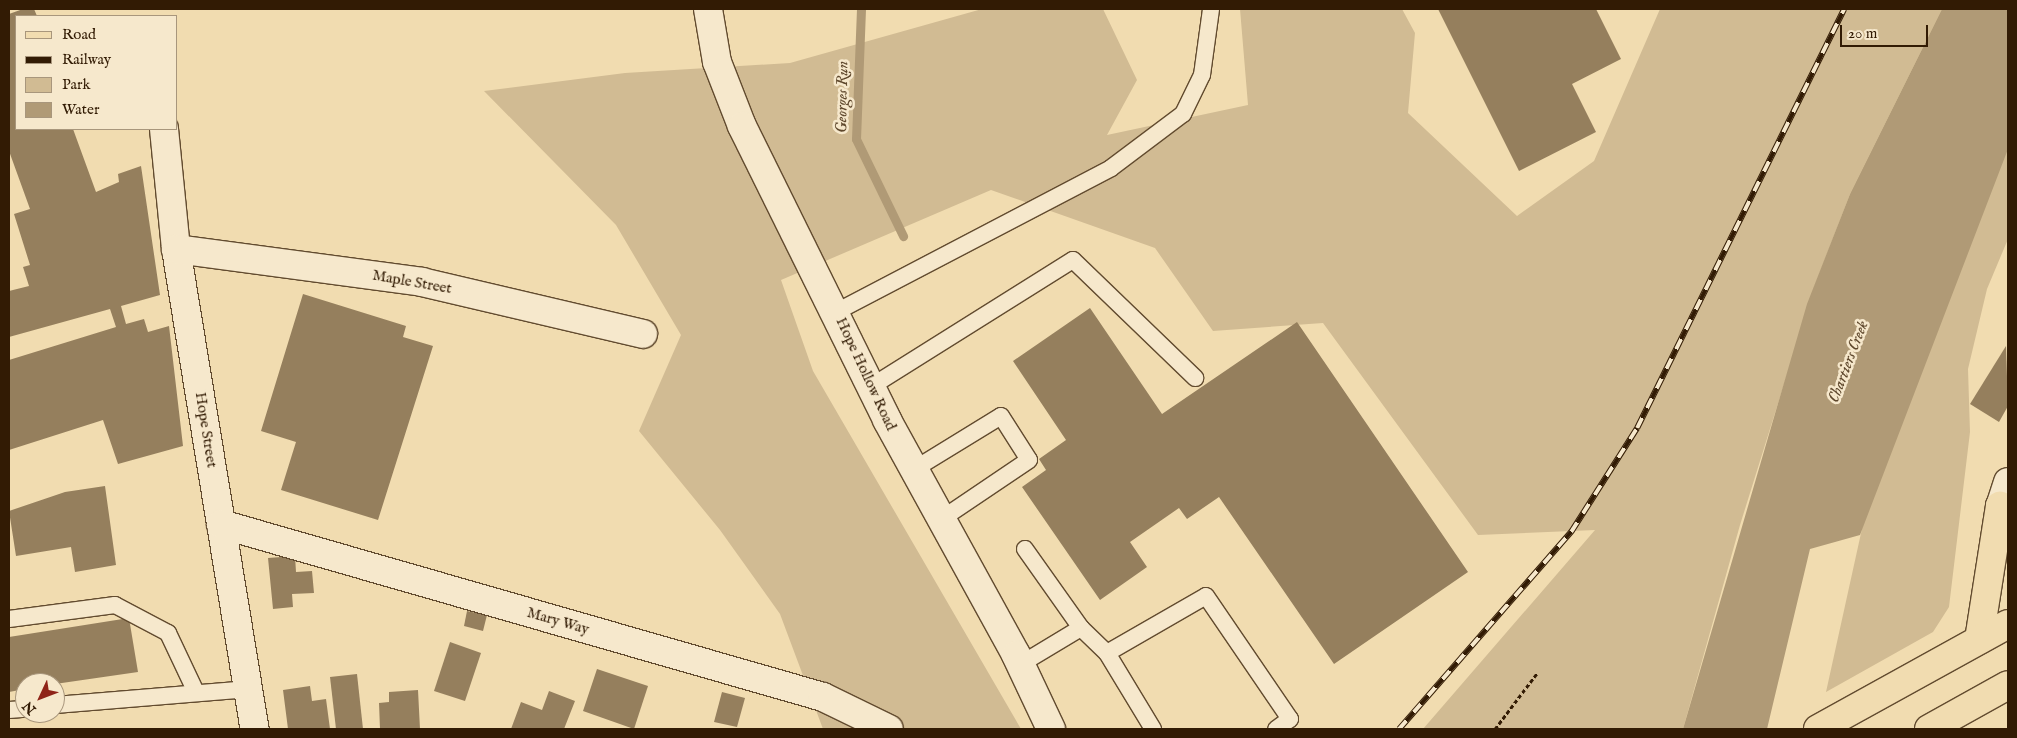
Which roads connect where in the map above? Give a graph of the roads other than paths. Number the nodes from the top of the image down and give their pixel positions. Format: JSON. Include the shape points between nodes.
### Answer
{"nodes":[{"id":1,"x":708,"y":9,"type":"edge"},
{"id":2,"x":1211,"y":9,"type":"edge"},
{"id":3,"x":164,"y":130,"type":"edge"},
{"id":4,"x":176,"y":249,"type":"junction"},
{"id":5,"x":836,"y":312,"type":"junction"},
{"id":6,"x":643,"y":334,"type":"dead end"},
{"id":7,"x":1195,"y":378,"type":"dead end"},
{"id":8,"x":872,"y":386,"type":"junction"},
{"id":9,"x":913,"y":470,"type":"junction"},
{"id":10,"x":2005,"y":502,"type":"edge"},
{"id":11,"x":940,"y":520,"type":"junction"},
{"id":12,"x":221,"y":524,"type":"junction"},
{"id":13,"x":1025,"y":549,"type":"dead end"},
{"id":14,"x":9,"y":619,"type":"edge"},
{"id":15,"x":2008,"y":624,"type":"edge"},
{"id":16,"x":1081,"y":628,"type":"junction"},
{"id":17,"x":1972,"y":644,"type":"junction"},
{"id":18,"x":1107,"y":653,"type":"junction"},
{"id":19,"x":1021,"y":664,"type":"junction"},
{"id":20,"x":2008,"y":685,"type":"edge"},
{"id":21,"x":249,"y":689,"type":"junction"},
{"id":22,"x":195,"y":690,"type":"junction"},
{"id":23,"x":65,"y":705,"type":"edge"},
{"id":24,"x":1933,"y":727,"type":"edge"},
{"id":25,"x":256,"y":729,"type":"edge"},
{"id":26,"x":889,"y":729,"type":"edge"},
{"id":27,"x":1051,"y":729,"type":"edge"},
{"id":28,"x":1153,"y":729,"type":"edge"},
{"id":29,"x":1276,"y":729,"type":"edge"},
{"id":30,"x":1818,"y":729,"type":"edge"}],
"edges":[{"from":1,"to":5,"type":"street","name":"Hope Hollow Road","via":[[727,90]]},
{"from":2,"to":5,"type":"lane","via":[[1202,76],[1183,114],[1111,168]]},
{"from":3,"to":4,"type":"street","name":"Hope Street"},
{"from":4,"to":6,"type":"street","name":"Maple Street","via":[[422,282]]},
{"from":4,"to":12,"type":"street","name":"Hope Street"},
{"from":5,"to":8,"type":"street","name":"Hope Hollow Road"},
{"from":7,"to":8,"type":"lane","via":[[1073,260]]},
{"from":8,"to":9,"type":"street","name":"Hope Hollow Road"},
{"from":9,"to":11,"type":"street","name":"Hope Hollow Road"},
{"from":9,"to":11,"type":"lane","via":[[1001,416],[1029,460]]},
{"from":10,"to":17,"type":"main road"},
{"from":11,"to":19,"type":"street","name":"Hope Hollow Road"},
{"from":12,"to":21,"type":"street","name":"Hope Street"},
{"from":12,"to":26,"type":"street","name":"Mary Way","via":[[823,696]]},
{"from":13,"to":16,"type":"lane"},
{"from":14,"to":22,"type":"lane","via":[[115,605],[168,633]]},
{"from":15,"to":17,"type":"main road"},
{"from":16,"to":18,"type":"lane"},
{"from":16,"to":19,"type":"lane"},
{"from":17,"to":30,"type":"main road"},
{"from":18,"to":28,"type":"lane"},
{"from":18,"to":29,"type":"lane","via":[[1206,596],[1290,719]]},
{"from":19,"to":27,"type":"street","name":"Hope Hollow Road"},
{"from":20,"to":24,"type":"main road"},
{"from":21,"to":22,"type":"lane"},
{"from":21,"to":25,"type":"street","name":"Hope Street"},
{"from":22,"to":23,"type":"lane"}]}
